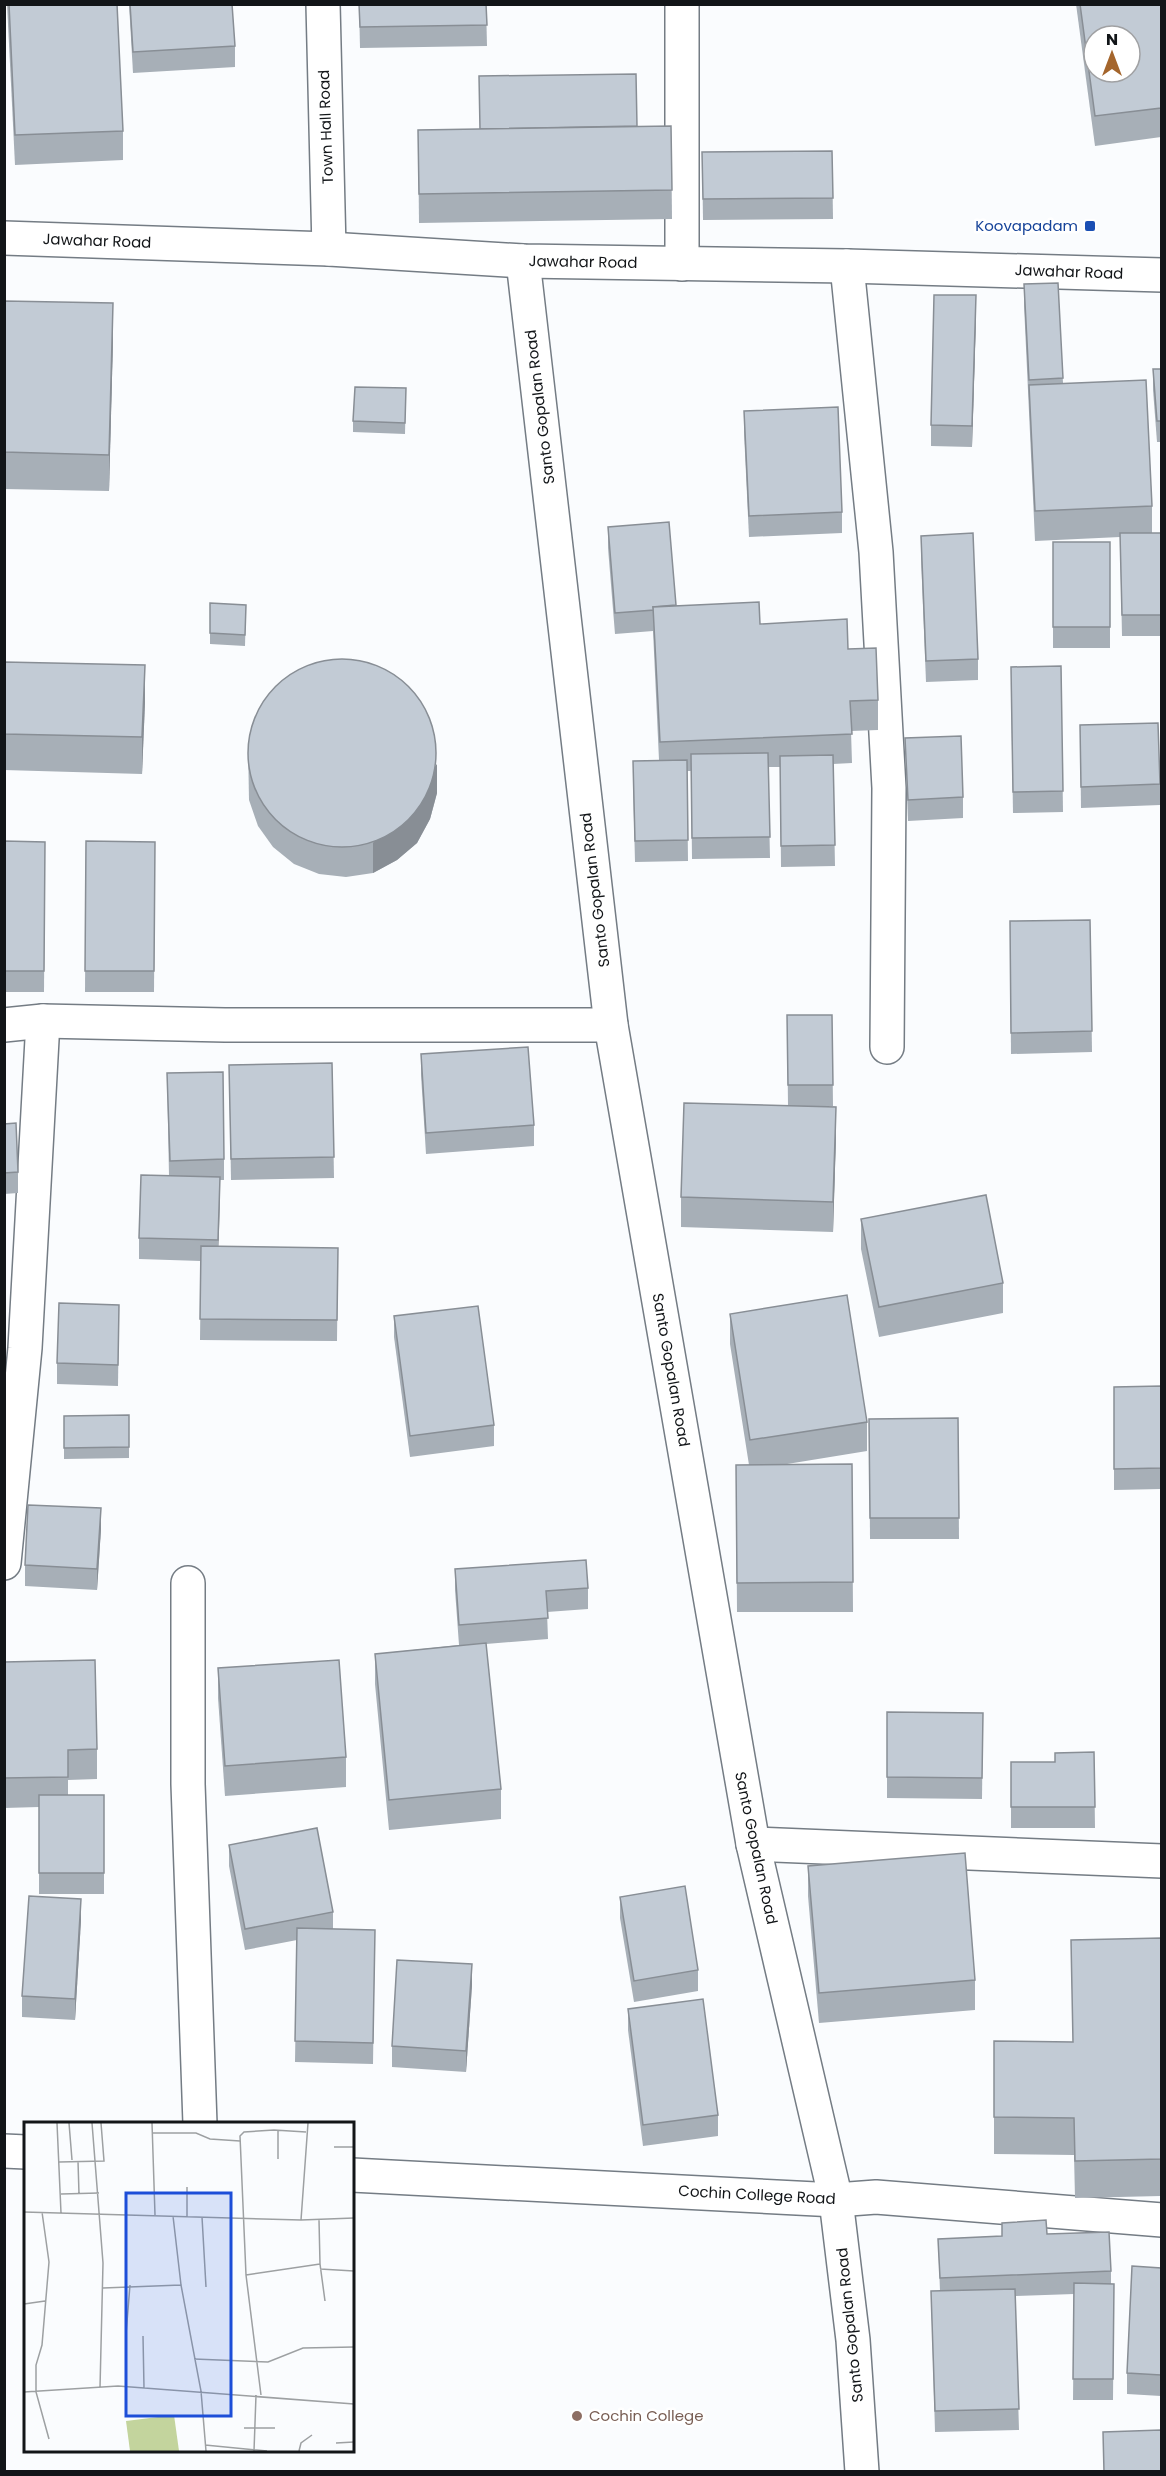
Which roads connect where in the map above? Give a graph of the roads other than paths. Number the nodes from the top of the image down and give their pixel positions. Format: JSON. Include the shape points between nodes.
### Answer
{"nodes":[{"id":1,"x":322,"y":4,"type":"edge"},
{"id":2,"x":682,"y":4,"type":"edge"},
{"id":3,"x":4,"y":238,"type":"edge"},
{"id":4,"x":329,"y":249,"type":"junction"},
{"id":5,"x":523,"y":261,"type":"junction"},
{"id":6,"x":682,"y":264,"type":"junction"},
{"id":7,"x":847,"y":266,"type":"junction"},
{"id":8,"x":1161,"y":275,"type":"edge"},
{"id":9,"x":43,"y":1022,"type":"junction"},
{"id":10,"x":4,"y":1025,"type":"edge"},
{"id":11,"x":611,"y":1025,"type":"junction"},
{"id":12,"x":887,"y":1047,"type":"dead end"},
{"id":13,"x":4,"y":1563,"type":"edge"},
{"id":14,"x":188,"y":1583,"type":"dead end"},
{"id":15,"x":753,"y":1844,"type":"junction"},
{"id":16,"x":1161,"y":1861,"type":"edge"},
{"id":17,"x":200,"y":2122,"type":"edge"},
{"id":18,"x":4,"y":2151,"type":"edge"},
{"id":19,"x":24,"y":2152,"type":"edge"},
{"id":20,"x":354,"y":2175,"type":"edge"},
{"id":21,"x":836,"y":2200,"type":"junction"},
{"id":22,"x":1161,"y":2220,"type":"edge"},
{"id":23,"x":862,"y":2472,"type":"edge"}],
"edges":[{"from":1,"to":4,"type":"street","name":"Town Hall Road"},
{"from":2,"to":6,"type":"street"},
{"from":3,"to":4,"type":"street","name":"Jawahar Road"},
{"from":4,"to":5,"type":"street","name":"Jawahar Road"},
{"from":5,"to":6,"type":"street","name":"Jawahar Road"},
{"from":5,"to":11,"type":"street","name":"Santo Gopalan Road"},
{"from":6,"to":7,"type":"street","name":"Jawahar Road"},
{"from":7,"to":8,"type":"street","name":"Jawahar Road"},
{"from":7,"to":12,"type":"street","via":[[876,552],[889,788]]},
{"from":9,"to":10,"type":"street"},
{"from":9,"to":11,"type":"street"},
{"from":9,"to":13,"type":"street","via":[[25,1348]]},
{"from":11,"to":15,"type":"street","name":"Santo Gopalan Road"},
{"from":14,"to":17,"type":"street","via":[[188,1784]]},
{"from":15,"to":16,"type":"street"},
{"from":15,"to":21,"type":"street","name":"Santo Gopalan Road"},
{"from":18,"to":19,"type":"street"},
{"from":20,"to":21,"type":"street","name":"Cochin College Road"},
{"from":21,"to":22,"type":"street","name":"Cochin College Road","via":[[876,2198]]},
{"from":21,"to":23,"type":"street","name":"Santo Gopalan Road","via":[[853,2340]]}]}
